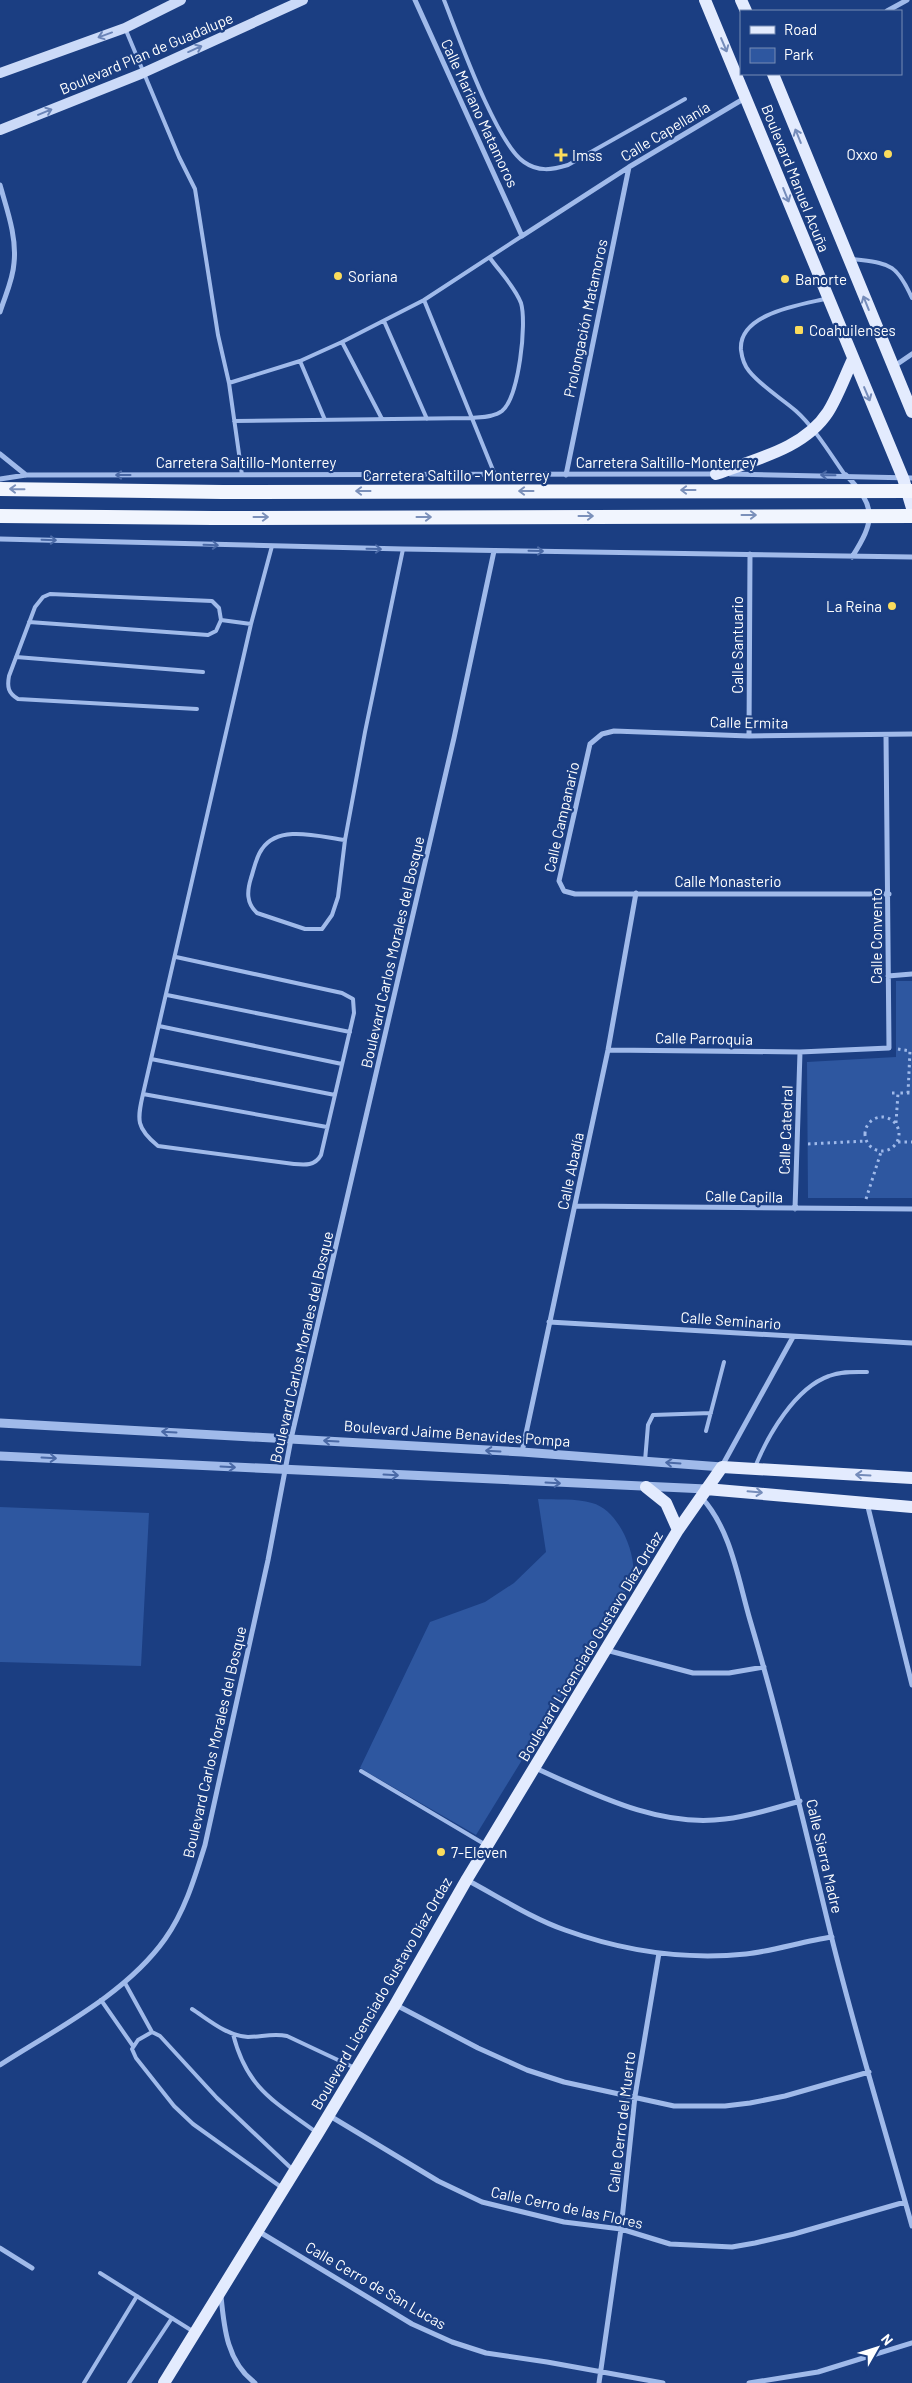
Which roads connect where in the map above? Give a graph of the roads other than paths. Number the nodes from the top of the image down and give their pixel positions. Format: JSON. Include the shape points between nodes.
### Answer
{"nodes":[{"id":1,"x":181,"y":0,"type":"edge"},
{"id":2,"x":303,"y":0,"type":"edge"},
{"id":3,"x":415,"y":0,"type":"edge"},
{"id":4,"x":444,"y":0,"type":"edge"},
{"id":5,"x":705,"y":0,"type":"edge"},
{"id":6,"x":907,"y":0,"type":"edge"},
{"id":7,"x":889,"y":10,"type":"edge"},
{"id":8,"x":125,"y":28,"type":"junction"},
{"id":9,"x":0,"y":73,"type":"edge"},
{"id":10,"x":143,"y":73,"type":"junction"},
{"id":11,"x":774,"y":75,"type":"edge"},
{"id":12,"x":746,"y":98,"type":"junction"},
{"id":13,"x":685,"y":99,"type":"dead end"},
{"id":14,"x":0,"y":130,"type":"edge"},
{"id":15,"x":629,"y":167,"type":"junction"},
{"id":16,"x":0,"y":185,"type":"edge"},
{"id":17,"x":522,"y":236,"type":"junction"},
{"id":18,"x":490,"y":258,"type":"junction"},
{"id":19,"x":848,"y":259,"type":"junction"},
{"id":20,"x":828,"y":298,"type":"junction"},
{"id":21,"x":912,"y":298,"type":"edge"},
{"id":22,"x":424,"y":300,"type":"junction"},
{"id":23,"x":0,"y":312,"type":"edge"},
{"id":24,"x":384,"y":321,"type":"junction"},
{"id":25,"x":342,"y":342,"type":"junction"},
{"id":26,"x":912,"y":354,"type":"edge"},
{"id":27,"x":853,"y":360,"type":"junction"},
{"id":28,"x":300,"y":361,"type":"junction"},
{"id":29,"x":892,"y":367,"type":"junction"},
{"id":30,"x":229,"y":382,"type":"junction"},
{"id":31,"x":912,"y":412,"type":"edge"},
{"id":32,"x":472,"y":418,"type":"junction"},
{"id":33,"x":382,"y":419,"type":"junction"},
{"id":34,"x":427,"y":419,"type":"junction"},
{"id":35,"x":325,"y":420,"type":"junction"},
{"id":36,"x":234,"y":421,"type":"junction"},
{"id":37,"x":812,"y":431,"type":"junction"},
{"id":38,"x":0,"y":454,"type":"edge"},
{"id":39,"x":716,"y":474,"type":"junction"},
{"id":40,"x":26,"y":475,"type":"junction"},
{"id":41,"x":242,"y":475,"type":"junction"},
{"id":42,"x":495,"y":475,"type":"junction"},
{"id":43,"x":566,"y":475,"type":"junction"},
{"id":44,"x":846,"y":475,"type":"junction"},
{"id":45,"x":907,"y":478,"type":"edge"},
{"id":46,"x":0,"y":479,"type":"edge"},
{"id":47,"x":0,"y":488,"type":"edge"},
{"id":48,"x":912,"y":491,"type":"edge"},
{"id":49,"x":912,"y":508,"type":"edge"},
{"id":50,"x":0,"y":516,"type":"edge"},
{"id":51,"x":912,"y":516,"type":"edge"},
{"id":52,"x":0,"y":539,"type":"edge"},
{"id":53,"x":272,"y":546,"type":"junction"},
{"id":54,"x":403,"y":549,"type":"junction"},
{"id":55,"x":494,"y":551,"type":"junction"},
{"id":56,"x":750,"y":554,"type":"junction"},
{"id":57,"x":852,"y":557,"type":"junction"},
{"id":58,"x":912,"y":557,"type":"edge"},
{"id":59,"x":221,"y":620,"type":"junction"},
{"id":60,"x":29,"y":622,"type":"junction"},
{"id":61,"x":251,"y":624,"type":"junction"},
{"id":62,"x":16,"y":657,"type":"junction"},
{"id":63,"x":204,"y":672,"type":"dead end"},
{"id":64,"x":197,"y":709,"type":"dead end"},
{"id":65,"x":912,"y":734,"type":"edge"},
{"id":66,"x":886,"y":735,"type":"junction"},
{"id":67,"x":749,"y":736,"type":"junction"},
{"id":68,"x":590,"y":744,"type":"joint"},
{"id":69,"x":345,"y":840,"type":"junction"},
{"id":70,"x":567,"y":892,"type":"joint"},
{"id":71,"x":636,"y":893,"type":"junction"},
{"id":72,"x":889,"y":894,"type":"junction"},
{"id":73,"x":176,"y":957,"type":"junction"},
{"id":74,"x":912,"y":974,"type":"edge"},
{"id":75,"x":888,"y":976,"type":"junction"},
{"id":76,"x":167,"y":994,"type":"junction"},
{"id":77,"x":159,"y":1026,"type":"junction"},
{"id":78,"x":350,"y":1032,"type":"junction"},
{"id":79,"x":608,"y":1050,"type":"junction"},
{"id":80,"x":800,"y":1052,"type":"junction"},
{"id":81,"x":151,"y":1059,"type":"junction"},
{"id":82,"x":342,"y":1064,"type":"junction"},
{"id":83,"x":143,"y":1094,"type":"junction"},
{"id":84,"x":335,"y":1095,"type":"junction"},
{"id":85,"x":327,"y":1128,"type":"junction"},
{"id":86,"x":576,"y":1206,"type":"junction"},
{"id":87,"x":795,"y":1209,"type":"junction"},
{"id":88,"x":912,"y":1209,"type":"edge"},
{"id":89,"x":549,"y":1322,"type":"junction"},
{"id":90,"x":793,"y":1337,"type":"junction"},
{"id":91,"x":912,"y":1343,"type":"edge"},
{"id":92,"x":724,"y":1362,"type":"dead end"},
{"id":93,"x":868,"y":1372,"type":"dead end"},
{"id":94,"x":711,"y":1413,"type":"junction"},
{"id":95,"x":0,"y":1423,"type":"edge"},
{"id":96,"x":706,"y":1431,"type":"dead end"},
{"id":97,"x":292,"y":1439,"type":"junction"},
{"id":98,"x":522,"y":1452,"type":"junction"},
{"id":99,"x":0,"y":1456,"type":"edge"},
{"id":100,"x":645,"y":1461,"type":"junction"},
{"id":101,"x":722,"y":1467,"type":"junction"},
{"id":102,"x":754,"y":1469,"type":"junction"},
{"id":103,"x":286,"y":1470,"type":"junction"},
{"id":104,"x":912,"y":1478,"type":"edge"},
{"id":105,"x":646,"y":1487,"type":"junction"},
{"id":106,"x":703,"y":1493,"type":"junction"},
{"id":107,"x":867,"y":1502,"type":"junction"},
{"id":108,"x":912,"y":1507,"type":"edge"},
{"id":109,"x":678,"y":1530,"type":"junction"},
{"id":110,"x":606,"y":1650,"type":"junction"},
{"id":111,"x":764,"y":1666,"type":"junction"},
{"id":112,"x":912,"y":1684,"type":"edge"},
{"id":113,"x":535,"y":1768,"type":"junction"},
{"id":114,"x":361,"y":1771,"type":"dead end"},
{"id":115,"x":800,"y":1801,"type":"junction"},
{"id":116,"x":487,"y":1846,"type":"junction"},
{"id":117,"x":467,"y":1880,"type":"junction"},
{"id":118,"x":832,"y":1936,"type":"junction"},
{"id":119,"x":659,"y":1953,"type":"junction"},
{"id":120,"x":124,"y":1983,"type":"junction"},
{"id":121,"x":100,"y":2000,"type":"junction"},
{"id":122,"x":395,"y":2005,"type":"junction"},
{"id":123,"x":192,"y":2009,"type":"dead end"},
{"id":124,"x":152,"y":2032,"type":"junction"},
{"id":125,"x":233,"y":2034,"type":"junction"},
{"id":126,"x":133,"y":2046,"type":"junction"},
{"id":127,"x":0,"y":2065,"type":"edge"},
{"id":128,"x":357,"y":2069,"type":"junction"},
{"id":129,"x":869,"y":2072,"type":"junction"},
{"id":130,"x":635,"y":2096,"type":"junction"},
{"id":131,"x":329,"y":2115,"type":"junction"},
{"id":132,"x":318,"y":2133,"type":"junction"},
{"id":133,"x":294,"y":2170,"type":"junction"},
{"id":134,"x":283,"y":2188,"type":"junction"},
{"id":135,"x":905,"y":2202,"type":"junction"},
{"id":136,"x":912,"y":2226,"type":"edge"},
{"id":137,"x":621,"y":2229,"type":"junction"},
{"id":138,"x":258,"y":2231,"type":"junction"},
{"id":139,"x":0,"y":2248,"type":"edge"},
{"id":140,"x":32,"y":2268,"type":"dead end"},
{"id":141,"x":100,"y":2273,"type":"dead end"},
{"id":142,"x":221,"y":2292,"type":"junction"},
{"id":143,"x":137,"y":2296,"type":"junction"},
{"id":144,"x":172,"y":2318,"type":"junction"},
{"id":145,"x":196,"y":2333,"type":"junction"},
{"id":146,"x":912,"y":2343,"type":"edge"},
{"id":147,"x":601,"y":2371,"type":"junction"},
{"id":148,"x":84,"y":2383,"type":"edge"},
{"id":149,"x":129,"y":2383,"type":"edge"},
{"id":150,"x":164,"y":2383,"type":"edge"},
{"id":151,"x":255,"y":2383,"type":"edge"},
{"id":152,"x":599,"y":2383,"type":"edge"},
{"id":153,"x":663,"y":2383,"type":"edge"},
{"id":154,"x":749,"y":2383,"type":"edge"}],
"edges":[{"from":1,"to":8,"type":"main road","name":"Boulevard Plan de Guadalupe"},
{"from":10,"to":2,"type":"main road","name":"Boulevard Plan de Guadalupe","one_way":true},
{"from":3,"to":17,"type":"street","name":"Calle Mariano Matamoros"},
{"from":4,"to":13,"type":"lane","via":[[501,134],[515,154],[535,168],[555,169],[580,159]]},
{"from":5,"to":12,"type":"main road","name":"Boulevard Manuel Acuña","one_way":true},
{"from":6,"to":7,"type":"street"},
{"from":8,"to":9,"type":"main road","name":"Boulevard Plan de Guadalupe","one_way":true},
{"from":8,"to":10,"type":"lane"},
{"from":14,"to":10,"type":"main road","name":"Boulevard Plan de Guadalupe","one_way":true},
{"from":10,"to":30,"type":"lane","via":[[195,189],[218,335]]},
{"from":19,"to":11,"type":"main road","name":"Boulevard Manuel Acuña","one_way":true},
{"from":12,"to":15,"type":"street","name":"Calle Capellanía"},
{"from":12,"to":20,"type":"main road","name":"Boulevard Manuel Acuña","one_way":true},
{"from":15,"to":17,"type":"street","name":"Calle Capellanía"},
{"from":15,"to":43,"type":"street","name":"Prolongación Matamoros"},
{"from":16,"to":23,"type":"street","via":[[15,253]]},
{"from":17,"to":18,"type":"lane"},
{"from":18,"to":22,"type":"lane"},
{"from":18,"to":32,"type":"lane","via":[[520,300],[524,326],[510,400],[496,415]]},
{"from":19,"to":21,"type":"lane","via":[[892,267]]},
{"from":29,"to":19,"type":"main road","name":"Boulevard Manuel Acuña","one_way":true},
{"from":20,"to":27,"type":"main road","name":"Boulevard Manuel Acuña"},
{"from":20,"to":37,"type":"lane","via":[[764,317],[748,328],[740,343],[749,372],[797,412]]},
{"from":22,"to":24,"type":"lane"},
{"from":22,"to":32,"type":"lane"},
{"from":24,"to":25,"type":"lane"},
{"from":24,"to":34,"type":"lane"},
{"from":25,"to":28,"type":"lane"},
{"from":25,"to":33,"type":"lane"},
{"from":26,"to":29,"type":"street"},
{"from":27,"to":37,"type":"main road","via":[[828,412]]},
{"from":27,"to":45,"type":"main road","name":"Boulevard Manuel Acuña","one_way":true},
{"from":28,"to":30,"type":"lane"},
{"from":28,"to":35,"type":"lane"},
{"from":29,"to":31,"type":"main road","name":"Boulevard Manuel Acuña"},
{"from":30,"to":36,"type":"lane"},
{"from":32,"to":34,"type":"lane"},
{"from":32,"to":42,"type":"lane"},
{"from":33,"to":34,"type":"lane"},
{"from":33,"to":35,"type":"lane"},
{"from":35,"to":36,"type":"lane"},
{"from":36,"to":41,"type":"lane"},
{"from":37,"to":39,"type":"main road","via":[[791,445]]},
{"from":37,"to":44,"type":"lane"},
{"from":38,"to":40,"type":"street"},
{"from":39,"to":43,"type":"street","name":"Carretera Saltillo-Monterrey"},
{"from":44,"to":39,"type":"street","name":"Carretera Saltillo-Monterrey","one_way":true},
{"from":41,"to":40,"type":"street","name":"Carretera Saltillo-Monterrey","one_way":true},
{"from":40,"to":46,"type":"street","name":"Carretera Saltillo-Monterrey"},
{"from":41,"to":42,"type":"street","name":"Carretera Saltillo-Monterrey"},
{"from":42,"to":43,"type":"street","name":"Carretera Saltillo-Monterrey"},
{"from":44,"to":45,"type":"street","name":"Carretera Saltillo-Monterrey"},
{"from":44,"to":57,"type":"street","via":[[865,499],[870,522]]},
{"from":45,"to":49,"type":"main road","name":"Boulevard Manuel Acuña"},
{"from":48,"to":47,"type":"highway","name":"Carretera Saltillo - Monterrey","one_way":true,"bridge":true,"via":[[223,492]]},
{"from":50,"to":51,"type":"highway","one_way":true,"bridge":true},
{"from":52,"to":53,"type":"street","one_way":true},
{"from":53,"to":54,"type":"street","one_way":true},
{"from":53,"to":61,"type":"lane"},
{"from":54,"to":55,"type":"street"},
{"from":54,"to":69,"type":"lane"},
{"from":55,"to":56,"type":"street","one_way":true},
{"from":55,"to":97,"type":"street","name":"Boulevard Carlos Morales del Bosque","via":[[452,748]]},
{"from":56,"to":57,"type":"street"},
{"from":56,"to":67,"type":"street","name":"Calle Santuario"},
{"from":57,"to":58,"type":"street"},
{"from":59,"to":60,"type":"lane","via":[[213,634],[197,635]]},
{"from":59,"to":60,"type":"lane","via":[[221,610],[212,601],[58,593],[39,600]]},
{"from":59,"to":61,"type":"lane"},
{"from":60,"to":62,"type":"lane"},
{"from":61,"to":73,"type":"lane"},
{"from":62,"to":63,"type":"lane"},
{"from":62,"to":64,"type":"lane","via":[[8,683],[12,696],[18,699]]},
{"from":65,"to":66,"type":"street","name":"Calle Ermita"},
{"from":66,"to":67,"type":"street","name":"Calle Ermita"},
{"from":66,"to":72,"type":"street","name":"Calle Convento"},
{"from":67,"to":68,"type":"street","name":"Calle Ermita","via":[[614,731],[602,734]]},
{"from":68,"to":70,"type":"street","name":"Calle Campanario","via":[[559,881]]},
{"from":69,"to":69,"type":"lane","via":[[294,834],[272,839],[258,857],[248,893],[252,908],[257,913],[305,929],[322,929],[332,915],[338,897]]},
{"from":70,"to":71,"type":"street","name":"Calle Monasterio"},
{"from":71,"to":72,"type":"street","name":"Calle Monasterio"},
{"from":71,"to":79,"type":"street","name":"Calle Abadía"},
{"from":72,"to":75,"type":"street","name":"Calle Convento"},
{"from":73,"to":76,"type":"lane"},
{"from":73,"to":78,"type":"lane","via":[[349,996],[355,1007]]},
{"from":74,"to":75,"type":"street"},
{"from":75,"to":80,"type":"street","name":"Calle Convento","via":[[889,1048]]},
{"from":76,"to":77,"type":"lane"},
{"from":76,"to":78,"type":"lane"},
{"from":77,"to":81,"type":"lane"},
{"from":77,"to":82,"type":"lane"},
{"from":78,"to":82,"type":"lane"},
{"from":79,"to":80,"type":"street","name":"Calle Parroquia"},
{"from":79,"to":86,"type":"street","name":"Calle Abadía"},
{"from":80,"to":87,"type":"street","name":"Calle Catedral"},
{"from":81,"to":83,"type":"lane"},
{"from":81,"to":84,"type":"lane"},
{"from":82,"to":84,"type":"lane"},
{"from":83,"to":85,"type":"lane"},
{"from":83,"to":85,"type":"lane","via":[[138,1122],[158,1146],[307,1165],[316,1162],[321,1155]]},
{"from":84,"to":85,"type":"lane"},
{"from":86,"to":87,"type":"street","name":"Calle Capilla"},
{"from":86,"to":89,"type":"street","name":"Calle Abadía"},
{"from":87,"to":88,"type":"street","name":"Calle Capilla"},
{"from":89,"to":90,"type":"street","name":"Calle Seminario"},
{"from":89,"to":98,"type":"street","name":"Calle Abadía"},
{"from":90,"to":91,"type":"street","name":"Calle Seminario"},
{"from":90,"to":101,"type":"street"},
{"from":92,"to":94,"type":"lane"},
{"from":93,"to":102,"type":"lane","via":[[830,1375],[811,1386],[787,1411],[767,1440]]},
{"from":94,"to":96,"type":"lane"},
{"from":94,"to":100,"type":"lane","via":[[653,1415],[648,1425]]},
{"from":97,"to":95,"type":"street","name":"Boulevard Jaime Benavides Pompa","one_way":true},
{"from":98,"to":97,"type":"street","name":"Boulevard Jaime Benavides Pompa","one_way":true},
{"from":97,"to":103,"type":"street","name":"Boulevard Carlos Morales del Bosque"},
{"from":98,"to":100,"type":"street","name":"Boulevard Jaime Benavides Pompa"},
{"from":99,"to":103,"type":"street","one_way":true},
{"from":101,"to":100,"type":"street","name":"Boulevard Jaime Benavides Pompa","one_way":true},
{"from":101,"to":102,"type":"main road","name":"Boulevard Jaime Benavides Pompa"},
{"from":101,"to":106,"type":"main road","name":"Boulevard Licenciado Gustavo Díaz Ordaz"},
{"from":104,"to":102,"type":"main road","name":"Boulevard Jaime Benavides Pompa","one_way":true},
{"from":103,"to":105,"type":"street","one_way":true},
{"from":103,"to":120,"type":"street","name":"Boulevard Carlos Morales del Bosque","via":[[202,1853],[192,1885],[166,1938],[152,1957]]},
{"from":105,"to":106,"type":"street"},
{"from":105,"to":109,"type":"main road","via":[[666,1503]]},
{"from":106,"to":107,"type":"main road","one_way":true},
{"from":106,"to":109,"type":"main road","name":"Boulevard Licenciado Gustavo Díaz Ordaz"},
{"from":106,"to":111,"type":"street","name":"Calle Sierra Madre","via":[[728,1542]]},
{"from":107,"to":108,"type":"main road"},
{"from":107,"to":112,"type":"street"},
{"from":109,"to":110,"type":"main road","name":"Boulevard Licenciado Gustavo Díaz Ordaz"},
{"from":110,"to":111,"type":"street","via":[[693,1672],[729,1673]]},
{"from":110,"to":113,"type":"main road","name":"Boulevard Licenciado Gustavo Díaz Ordaz"},
{"from":111,"to":115,"type":"street","name":"Calle Sierra Madre"},
{"from":113,"to":115,"type":"street","via":[[626,1806],[678,1819],[725,1819]]},
{"from":113,"to":116,"type":"main road","name":"Boulevard Licenciado Gustavo Díaz Ordaz"},
{"from":114,"to":116,"type":"lane"},
{"from":115,"to":118,"type":"street","name":"Calle Sierra Madre"},
{"from":116,"to":117,"type":"main road","name":"Boulevard Licenciado Gustavo Díaz Ordaz"},
{"from":117,"to":119,"type":"street","via":[[564,1930]]},
{"from":117,"to":122,"type":"main road","name":"Boulevard Licenciado Gustavo Díaz Ordaz"},
{"from":118,"to":119,"type":"street","via":[[748,1954],[698,1956]]},
{"from":118,"to":129,"type":"street","name":"Calle Sierra Madre"},
{"from":119,"to":130,"type":"street","name":"Calle Cerro del Muerto"},
{"from":120,"to":121,"type":"street","name":"Boulevard Carlos Morales del Bosque"},
{"from":120,"to":124,"type":"lane"},
{"from":121,"to":126,"type":"lane"},
{"from":121,"to":127,"type":"street","name":"Boulevard Carlos Morales del Bosque"},
{"from":122,"to":128,"type":"main road","name":"Boulevard Licenciado Gustavo Díaz Ordaz"},
{"from":122,"to":130,"type":"street","via":[[527,2070],[572,2084]]},
{"from":123,"to":125,"type":"lane"},
{"from":124,"to":126,"type":"lane"},
{"from":124,"to":133,"type":"lane","via":[[165,2040],[217,2098]]},
{"from":125,"to":128,"type":"lane","via":[[287,2036]]},
{"from":125,"to":132,"type":"lane","via":[[239,2056],[250,2077],[270,2098]]},
{"from":126,"to":134,"type":"lane","via":[[136,2058],[180,2112]]},
{"from":128,"to":131,"type":"main road","name":"Boulevard Licenciado Gustavo Díaz Ordaz"},
{"from":129,"to":130,"type":"street","via":[[785,2096],[725,2106],[674,2106]]},
{"from":129,"to":135,"type":"street","name":"Calle Sierra Madre"},
{"from":130,"to":137,"type":"street","name":"Calle Cerro del Muerto"},
{"from":131,"to":132,"type":"main road","name":"Boulevard Licenciado Gustavo Díaz Ordaz"},
{"from":131,"to":137,"type":"street","name":"Calle Cerro de las Flores","via":[[438,2181],[482,2202],[564,2222]]},
{"from":132,"to":133,"type":"main road","name":"Boulevard Licenciado Gustavo Díaz Ordaz"},
{"from":133,"to":134,"type":"main road","name":"Boulevard Licenciado Gustavo Díaz Ordaz"},
{"from":134,"to":138,"type":"main road","name":"Boulevard Licenciado Gustavo Díaz Ordaz"},
{"from":135,"to":136,"type":"street","name":"Calle Sierra Madre"},
{"from":135,"to":137,"type":"street","name":"Calle Cerro de las Flores","via":[[794,2234],[732,2247],[670,2244]]},
{"from":137,"to":147,"type":"street","name":"Calle Cerro del Muerto"},
{"from":138,"to":142,"type":"main road","name":"Boulevard Licenciado Gustavo Díaz Ordaz"},
{"from":138,"to":147,"type":"street","name":"Calle Cerro de San Lucas","via":[[412,2324],[452,2342],[486,2353]]},
{"from":139,"to":140,"type":"street"},
{"from":141,"to":143,"type":"lane"},
{"from":142,"to":145,"type":"main road","name":"Boulevard Licenciado Gustavo Díaz Ordaz"},
{"from":142,"to":151,"type":"street","via":[[230,2349],[237,2364]]},
{"from":143,"to":144,"type":"lane"},
{"from":143,"to":148,"type":"lane"},
{"from":144,"to":145,"type":"lane"},
{"from":144,"to":149,"type":"lane"},
{"from":145,"to":150,"type":"main road","name":"Boulevard Licenciado Gustavo Díaz Ordaz"},
{"from":146,"to":154,"type":"street","via":[[818,2372]]},
{"from":147,"to":152,"type":"street","name":"Calle Cerro del Muerto"},
{"from":147,"to":153,"type":"street","name":"Calle Cerro de San Lucas"}]}
